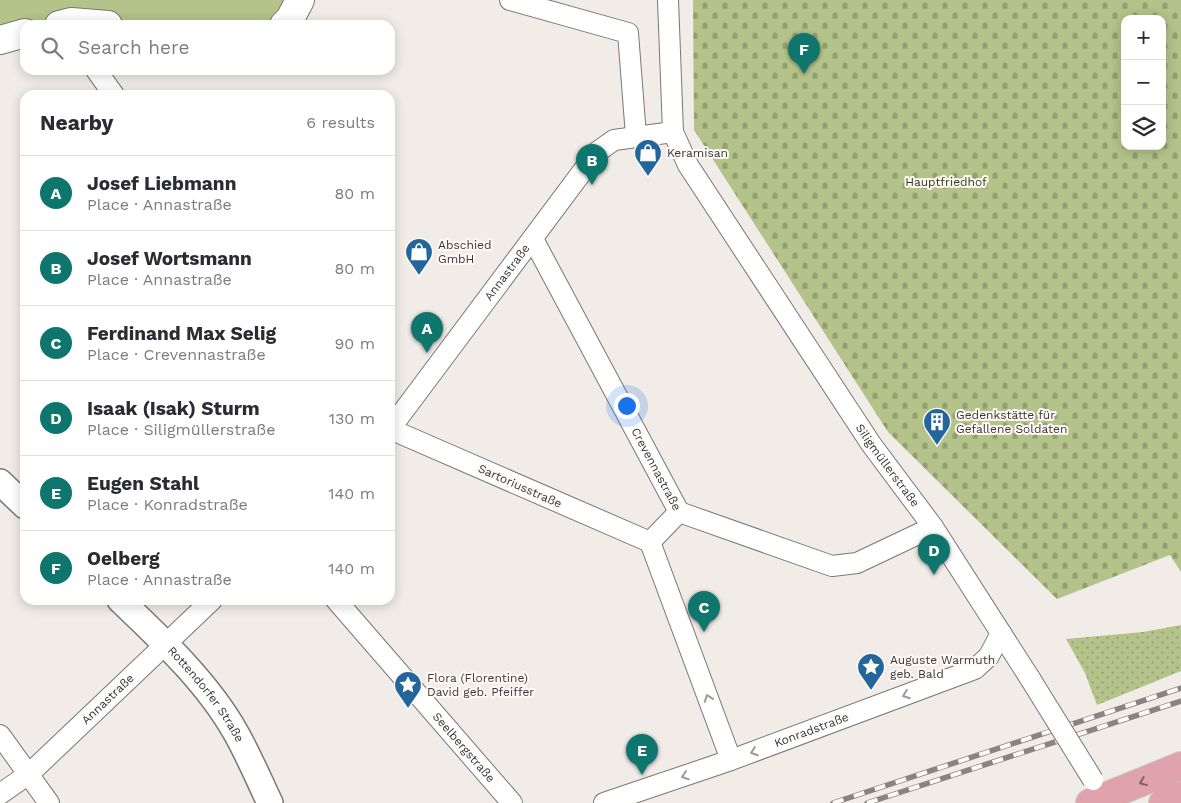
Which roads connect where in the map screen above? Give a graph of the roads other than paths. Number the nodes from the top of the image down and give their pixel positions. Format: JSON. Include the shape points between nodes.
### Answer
{"nodes":[{"id":1,"x":300,"y":0,"type":"edge"},
{"id":2,"x":510,"y":0,"type":"edge"},
{"id":3,"x":668,"y":0,"type":"edge"},
{"id":4,"x":288,"y":20,"type":"edge"},
{"id":5,"x":20,"y":34,"type":"edge"},
{"id":6,"x":0,"y":40,"type":"edge"},
{"id":7,"x":100,"y":75,"type":"edge"},
{"id":8,"x":110,"y":90,"type":"edge"},
{"id":9,"x":673,"y":132,"type":"junction"},
{"id":10,"x":636,"y":136,"type":"junction"},
{"id":11,"x":533,"y":239,"type":"junction"},
{"id":12,"x":395,"y":422,"type":"edge"},
{"id":13,"x":395,"y":431,"type":"edge"},
{"id":14,"x":0,"y":482,"type":"edge"},
{"id":15,"x":20,"y":501,"type":"edge"},
{"id":16,"x":679,"y":512,"type":"junction"},
{"id":17,"x":933,"y":527,"type":"junction"},
{"id":18,"x":650,"y":542,"type":"junction"},
{"id":19,"x":125,"y":605,"type":"edge"},
{"id":20,"x":207,"y":605,"type":"edge"},
{"id":21,"x":340,"y":605,"type":"edge"},
{"id":22,"x":1001,"y":633,"type":"junction"},
{"id":23,"x":164,"y":644,"type":"junction"},
{"id":24,"x":0,"y":735,"type":"edge"},
{"id":25,"x":731,"y":760,"type":"junction"},
{"id":26,"x":1181,"y":766,"type":"edge"},
{"id":27,"x":29,"y":774,"type":"junction"},
{"id":28,"x":0,"y":794,"type":"edge"},
{"id":29,"x":1099,"y":796,"type":"edge"},
{"id":30,"x":1181,"y":796,"type":"edge"},
{"id":31,"x":49,"y":803,"type":"edge"},
{"id":32,"x":270,"y":803,"type":"edge"},
{"id":33,"x":512,"y":803,"type":"edge"},
{"id":34,"x":604,"y":803,"type":"edge"},
{"id":35,"x":1163,"y":803,"type":"edge"}],
"edges":[{"from":1,"to":4,"type":"main road"},
{"from":2,"to":10,"type":"street","via":[[628,33]]},
{"from":3,"to":9,"type":"street"},
{"from":5,"to":6,"type":"main road"},
{"from":7,"to":8,"type":"street"},
{"from":9,"to":10,"type":"street","name":"Annastraße"},
{"from":9,"to":17,"type":"street","name":"Siligmüllerstraße","via":[[688,165],[870,444]]},
{"from":10,"to":11,"type":"street","name":"Annastraße","via":[[614,140],[597,152]]},
{"from":11,"to":12,"type":"street","name":"Annastraße"},
{"from":11,"to":16,"type":"street","name":"Crevennastraße"},
{"from":13,"to":18,"type":"street","name":"Sartoriusstraße"},
{"from":14,"to":15,"type":"street"},
{"from":16,"to":17,"type":"street","via":[[832,566],[857,563]]},
{"from":16,"to":18,"type":"street","name":"Crevennastraße"},
{"from":17,"to":22,"type":"street","name":"Siligmüllerstraße"},
{"from":25,"to":18,"type":"street","one_way":true},
{"from":19,"to":23,"type":"street","name":"Rottendorfer Straße"},
{"from":20,"to":23,"type":"street","name":"Annastraße"},
{"from":21,"to":33,"type":"street","name":"Seelbergstraße"},
{"from":22,"to":25,"type":"street","name":"Konradstraße","one_way":true,"via":[[989,656],[975,669]]},
{"from":22,"to":29,"type":"street","name":"Siligmüllerstraße","bridge":true},
{"from":23,"to":27,"type":"street","name":"Annastraße"},
{"from":23,"to":32,"type":"street","name":"Rottendorfer Straße","via":[[205,689],[236,732]]},
{"from":24,"to":27,"type":"street"},
{"from":25,"to":34,"type":"street","name":"Konradstraße","one_way":true},
{"from":26,"to":29,"type":"main road","one_way":true},
{"from":27,"to":28,"type":"street","name":"Annastraße"},
{"from":27,"to":31,"type":"street"},
{"from":30,"to":35,"type":"main road"}]}
